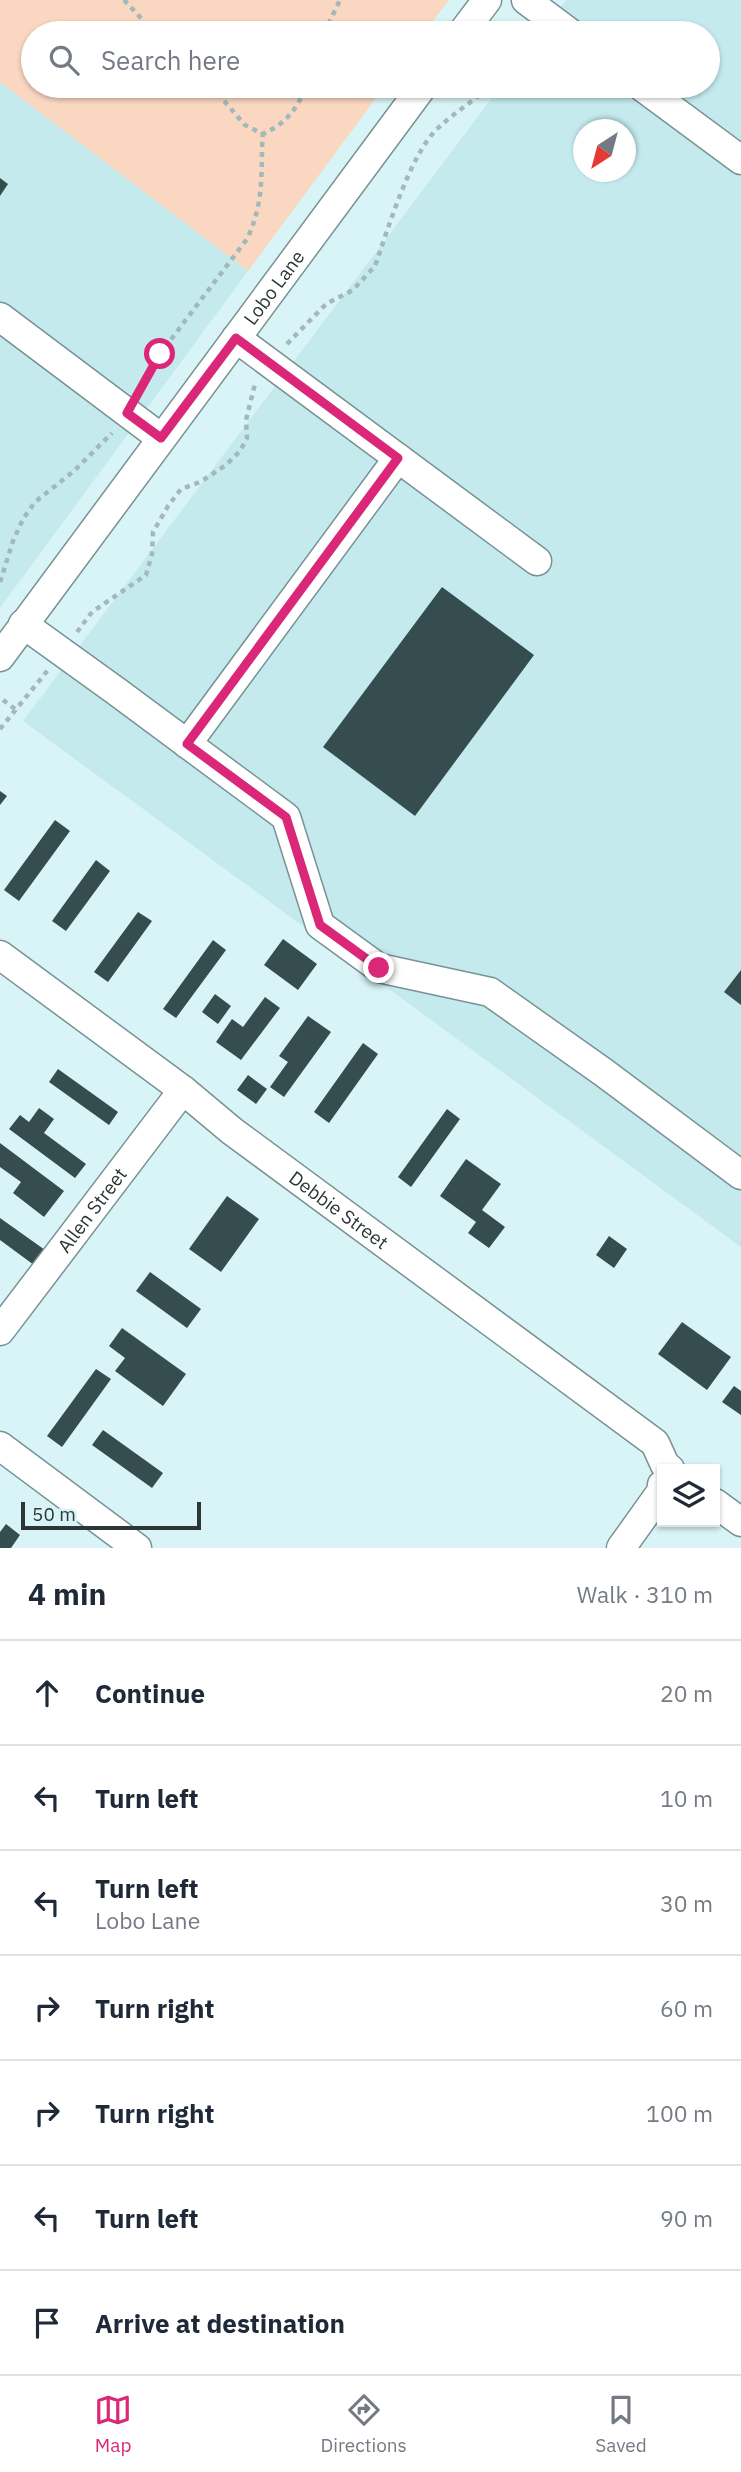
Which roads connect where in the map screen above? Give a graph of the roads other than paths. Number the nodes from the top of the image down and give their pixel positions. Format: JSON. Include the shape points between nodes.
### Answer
{"nodes":[{"id":1,"x":487,"y":0,"type":"edge"},
{"id":2,"x":526,"y":0,"type":"edge"},
{"id":3,"x":471,"y":21,"type":"edge"},
{"id":4,"x":554,"y":21,"type":"edge"},
{"id":5,"x":414,"y":98,"type":"edge"},
{"id":6,"x":656,"y":98,"type":"edge"},
{"id":7,"x":741,"y":160,"type":"edge"},
{"id":8,"x":0,"y":317,"type":"edge"},
{"id":9,"x":236,"y":338,"type":"junction"},
{"id":10,"x":161,"y":438,"type":"junction"},
{"id":11,"x":398,"y":458,"type":"junction"},
{"id":12,"x":537,"y":561,"type":"dead end"},
{"id":13,"x":23,"y":624,"type":"junction"},
{"id":14,"x":0,"y":657,"type":"edge"},
{"id":15,"x":187,"y":744,"type":"junction"},
{"id":16,"x":0,"y":955,"type":"edge"},
{"id":17,"x":183,"y":1090,"type":"junction"},
{"id":18,"x":741,"y":1175,"type":"edge"},
{"id":19,"x":0,"y":1331,"type":"edge"},
{"id":20,"x":0,"y":1446,"type":"edge"},
{"id":21,"x":662,"y":1464,"type":"edge"},
{"id":22,"x":657,"y":1498,"type":"edge"},
{"id":23,"x":720,"y":1507,"type":"edge"},
{"id":24,"x":741,"y":1522,"type":"edge"},
{"id":25,"x":137,"y":1548,"type":"edge"},
{"id":26,"x":621,"y":1548,"type":"edge"}],
"edges":[{"from":1,"to":3,"type":"street"},
{"from":2,"to":4,"type":"street"},
{"from":5,"to":9,"type":"street","name":"Lobo Lane"},
{"from":6,"to":7,"type":"street"},
{"from":8,"to":10,"type":"street"},
{"from":9,"to":10,"type":"street","name":"Lobo Lane"},
{"from":9,"to":11,"type":"street"},
{"from":10,"to":13,"type":"street","name":"Lobo Lane"},
{"from":11,"to":12,"type":"street"},
{"from":11,"to":15,"type":"street"},
{"from":13,"to":14,"type":"street","name":"Lobo Lane"},
{"from":13,"to":15,"type":"street"},
{"from":15,"to":18,"type":"street","via":[[286,817],[320,925],[379,968],[490,992]]},
{"from":16,"to":17,"type":"street","name":"Debbie Street"},
{"from":17,"to":19,"type":"street","name":"Allen Street"},
{"from":17,"to":21,"type":"street","name":"Debbie Street","via":[[655,1443]]},
{"from":20,"to":25,"type":"street"},
{"from":22,"to":26,"type":"street"},
{"from":23,"to":24,"type":"street"}]}
